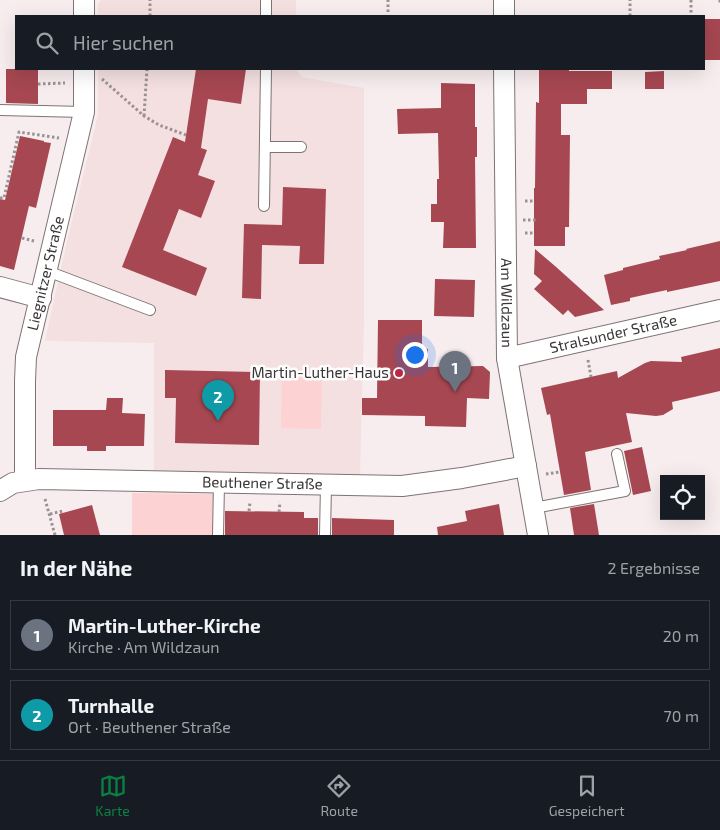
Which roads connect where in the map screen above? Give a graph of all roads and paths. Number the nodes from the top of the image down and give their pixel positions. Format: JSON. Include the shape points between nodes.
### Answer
{"nodes":[{"id":1,"x":84,"y":0,"type":"edge"},
{"id":2,"x":150,"y":0,"type":"edge"},
{"id":3,"x":266,"y":0,"type":"edge"},
{"id":4,"x":388,"y":0,"type":"edge"},
{"id":5,"x":504,"y":0,"type":"edge"},
{"id":6,"x":630,"y":0,"type":"edge"},
{"id":7,"x":691,"y":0,"type":"edge"},
{"id":8,"x":388,"y":12,"type":"dead end"},
{"id":9,"x":84,"y":15,"type":"edge"},
{"id":10,"x":150,"y":15,"type":"edge"},
{"id":11,"x":266,"y":15,"type":"edge"},
{"id":12,"x":504,"y":15,"type":"edge"},
{"id":13,"x":630,"y":15,"type":"edge"},
{"id":14,"x":691,"y":15,"type":"edge"},
{"id":15,"x":147,"y":70,"type":"edge"},
{"id":16,"x":266,"y":70,"type":"edge"},
{"id":17,"x":504,"y":70,"type":"edge"},
{"id":18,"x":84,"y":76,"type":"edge"},
{"id":19,"x":38,"y":84,"type":"dead end"},
{"id":20,"x":0,"y":110,"type":"edge"},
{"id":21,"x":84,"y":112,"type":"junction"},
{"id":22,"x":144,"y":116,"type":"junction"},
{"id":23,"x":186,"y":135,"type":"dead end"},
{"id":24,"x":77,"y":141,"type":"junction"},
{"id":25,"x":265,"y":147,"type":"junction"},
{"id":26,"x":301,"y":147,"type":"dead end"},
{"id":27,"x":0,"y":198,"type":"edge"},
{"id":28,"x":264,"y":206,"type":"dead end"},
{"id":29,"x":47,"y":270,"type":"junction"},
{"id":30,"x":0,"y":287,"type":"edge"},
{"id":31,"x":41,"y":298,"type":"junction"},
{"id":32,"x":150,"y":310,"type":"dead end"},
{"id":33,"x":720,"y":310,"type":"edge"},
{"id":34,"x":507,"y":358,"type":"junction"},
{"id":35,"x":617,"y":454,"type":"dead end"},
{"id":36,"x":526,"y":466,"type":"junction"},
{"id":37,"x":32,"y":480,"type":"junction"},
{"id":38,"x":219,"y":483,"type":"junction"},
{"id":39,"x":326,"y":484,"type":"junction"},
{"id":40,"x":0,"y":491,"type":"edge"},
{"id":41,"x":534,"y":508,"type":"junction"},
{"id":42,"x":63,"y":511,"type":"dead end"},
{"id":43,"x":50,"y":514,"type":"junction"},
{"id":44,"x":56,"y":535,"type":"edge"},
{"id":45,"x":218,"y":535,"type":"edge"},
{"id":46,"x":325,"y":535,"type":"edge"},
{"id":47,"x":538,"y":535,"type":"edge"}],
"edges":[{"from":1,"to":9,"type":"street"},
{"from":2,"to":10,"type":"path"},
{"from":3,"to":11,"type":"lane"},
{"from":4,"to":8,"type":"path"},
{"from":5,"to":12,"type":"street"},
{"from":6,"to":13,"type":"path"},
{"from":7,"to":14,"type":"path"},
{"from":15,"to":22,"type":"path"},
{"from":16,"to":25,"type":"lane"},
{"from":17,"to":34,"type":"street","name":"Am Wildzaun"},
{"from":18,"to":19,"type":"path"},
{"from":18,"to":21,"type":"street","name":"Liegnitzer Straße"},
{"from":18,"to":22,"type":"path","via":[[104,80]]},
{"from":20,"to":21,"type":"lane"},
{"from":21,"to":24,"type":"street","name":"Liegnitzer Straße"},
{"from":22,"to":23,"type":"path"},
{"from":24,"to":27,"type":"path","via":[[19,132],[4,198]]},
{"from":24,"to":29,"type":"street","name":"Liegnitzer Straße"},
{"from":25,"to":26,"type":"lane"},
{"from":25,"to":28,"type":"lane"},
{"from":29,"to":31,"type":"street","name":"Liegnitzer Straße"},
{"from":29,"to":32,"type":"lane"},
{"from":30,"to":31,"type":"street"},
{"from":31,"to":37,"type":"street","name":"Liegnitzer Straße","via":[[26,357]]},
{"from":33,"to":34,"type":"street","name":"Stralsunder Straße"},
{"from":34,"to":36,"type":"street","name":"Am Wildzaun"},
{"from":35,"to":41,"type":"lane","via":[[625,491]]},
{"from":36,"to":39,"type":"street","name":"Beuthener Straße","via":[[402,486]]},
{"from":36,"to":41,"type":"street","name":"Am Wildzaun"},
{"from":37,"to":38,"type":"street","name":"Beuthener Straße"},
{"from":37,"to":40,"type":"street","name":"Beuthener Straße","via":[[13,483]]},
{"from":37,"to":43,"type":"path"},
{"from":38,"to":39,"type":"street","name":"Beuthener Straße"},
{"from":38,"to":45,"type":"lane"},
{"from":39,"to":46,"type":"lane"},
{"from":41,"to":47,"type":"street","name":"Am Wildzaun"},
{"from":42,"to":43,"type":"path"},
{"from":43,"to":44,"type":"path"}]}
